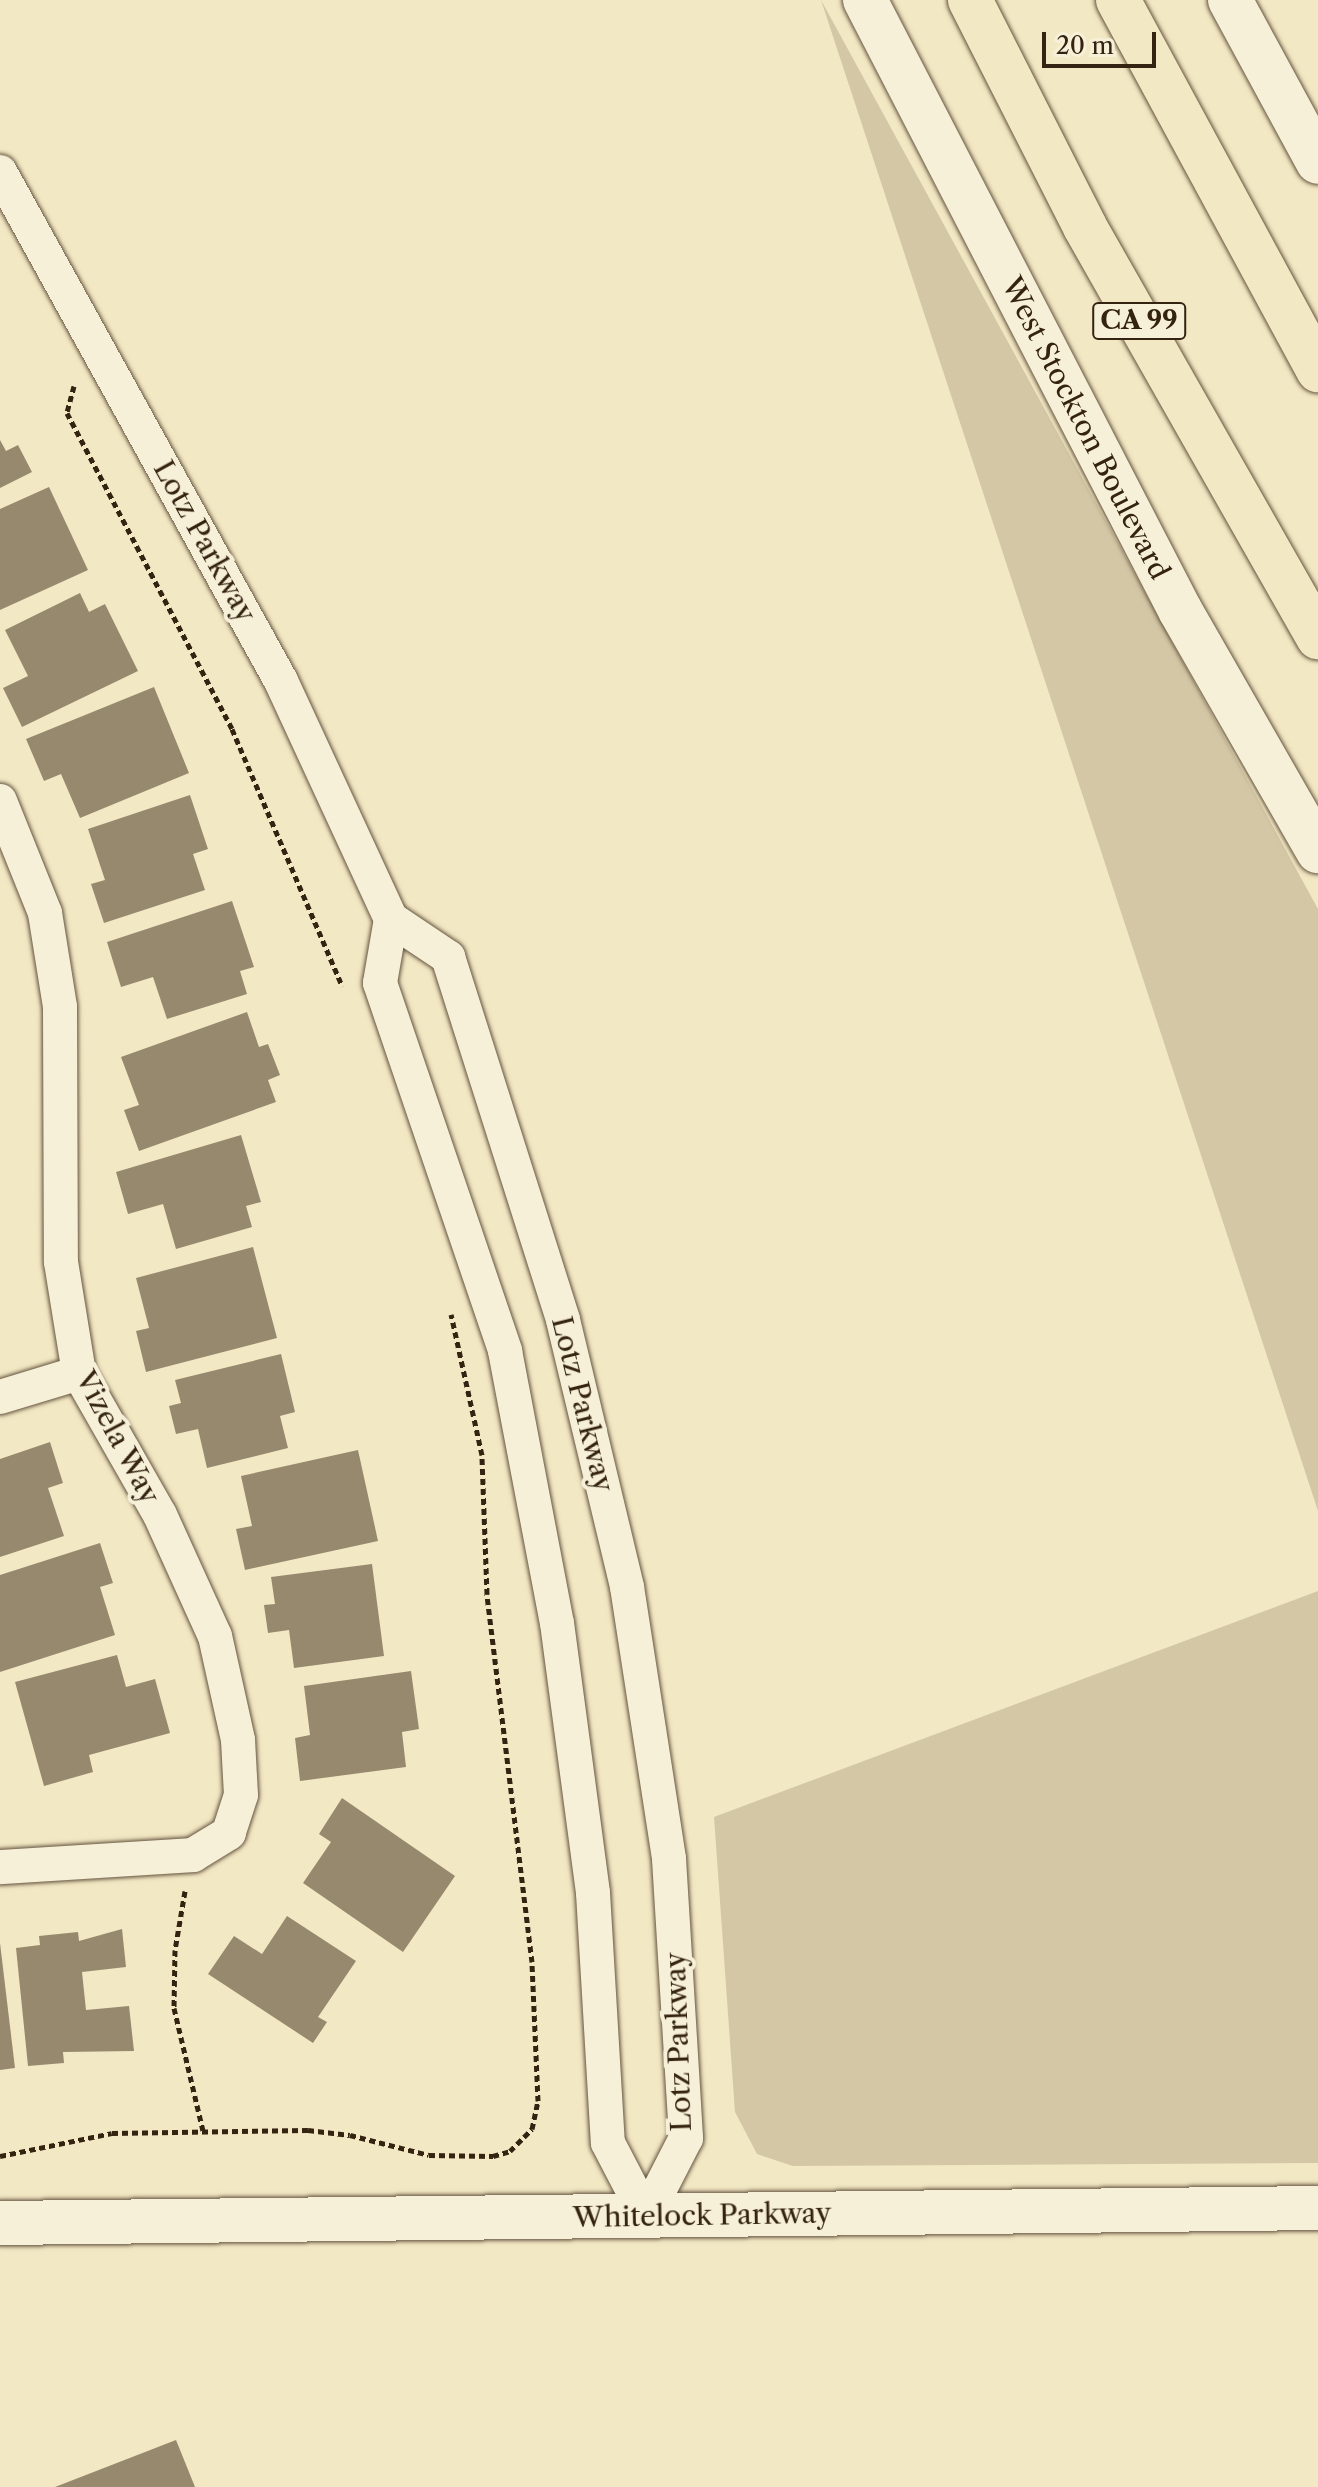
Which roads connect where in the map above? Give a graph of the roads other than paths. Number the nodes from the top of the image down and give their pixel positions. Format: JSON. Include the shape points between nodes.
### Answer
{"nodes":[{"id":1,"x":865,"y":0,"type":"edge"},
{"id":2,"x":970,"y":0,"type":"edge"},
{"id":3,"x":1118,"y":0,"type":"edge"},
{"id":4,"x":1230,"y":0,"type":"edge"},
{"id":5,"x":1318,"y":162,"type":"edge"},
{"id":6,"x":0,"y":172,"type":"edge"},
{"id":7,"x":1318,"y":370,"type":"edge"},
{"id":8,"x":1318,"y":637,"type":"edge"},
{"id":9,"x":0,"y":801,"type":"edge"},
{"id":10,"x":1318,"y":851,"type":"edge"},
{"id":11,"x":391,"y":919,"type":"junction"},
{"id":12,"x":79,"y":1373,"type":"junction"},
{"id":13,"x":0,"y":1397,"type":"edge"},
{"id":14,"x":0,"y":1867,"type":"edge"},
{"id":15,"x":1318,"y":2208,"type":"edge"},
{"id":16,"x":646,"y":2216,"type":"junction"},
{"id":17,"x":86,"y":2219,"type":"junction"},
{"id":18,"x":0,"y":2223,"type":"edge"},
{"id":19,"x":0,"y":2237,"type":"edge"}],
"edges":[{"from":1,"to":10,"type":"main road","name":"West Stockton Boulevard","via":[[1180,610]]},
{"from":2,"to":8,"type":"highway","number":"CA 99","via":[[1085,227]]},
{"from":3,"to":7,"type":"highway"},
{"from":4,"to":5,"type":"main road"},
{"from":6,"to":11,"type":"street","name":"Lotz Parkway","via":[[281,681]]},
{"from":9,"to":12,"type":"street","name":"Vizela Way","via":[[45,913],[60,1007],[61,1262]]},
{"from":11,"to":16,"type":"street","via":[[380,983],[508,1366],[557,1623],[593,1893],[608,2143]]},
{"from":11,"to":16,"type":"street","name":"Lotz Parkway","via":[[448,957],[563,1320],[627,1587],[669,1859],[686,2138]]},
{"from":12,"to":13,"type":"street"},
{"from":12,"to":14,"type":"street","name":"Vizela Way","via":[[160,1515],[215,1636],[238,1740],[241,1795],[229,1833],[193,1855]]},
{"from":15,"to":16,"type":"main road","name":"Whitelock Parkway"},
{"from":16,"to":17,"type":"main road","name":"Whitelock Parkway","via":[[199,2223]]},
{"from":17,"to":18,"type":"main road","name":"Whitelock Parkway"},
{"from":17,"to":19,"type":"main road","name":"Whitelock Parkway"}]}
